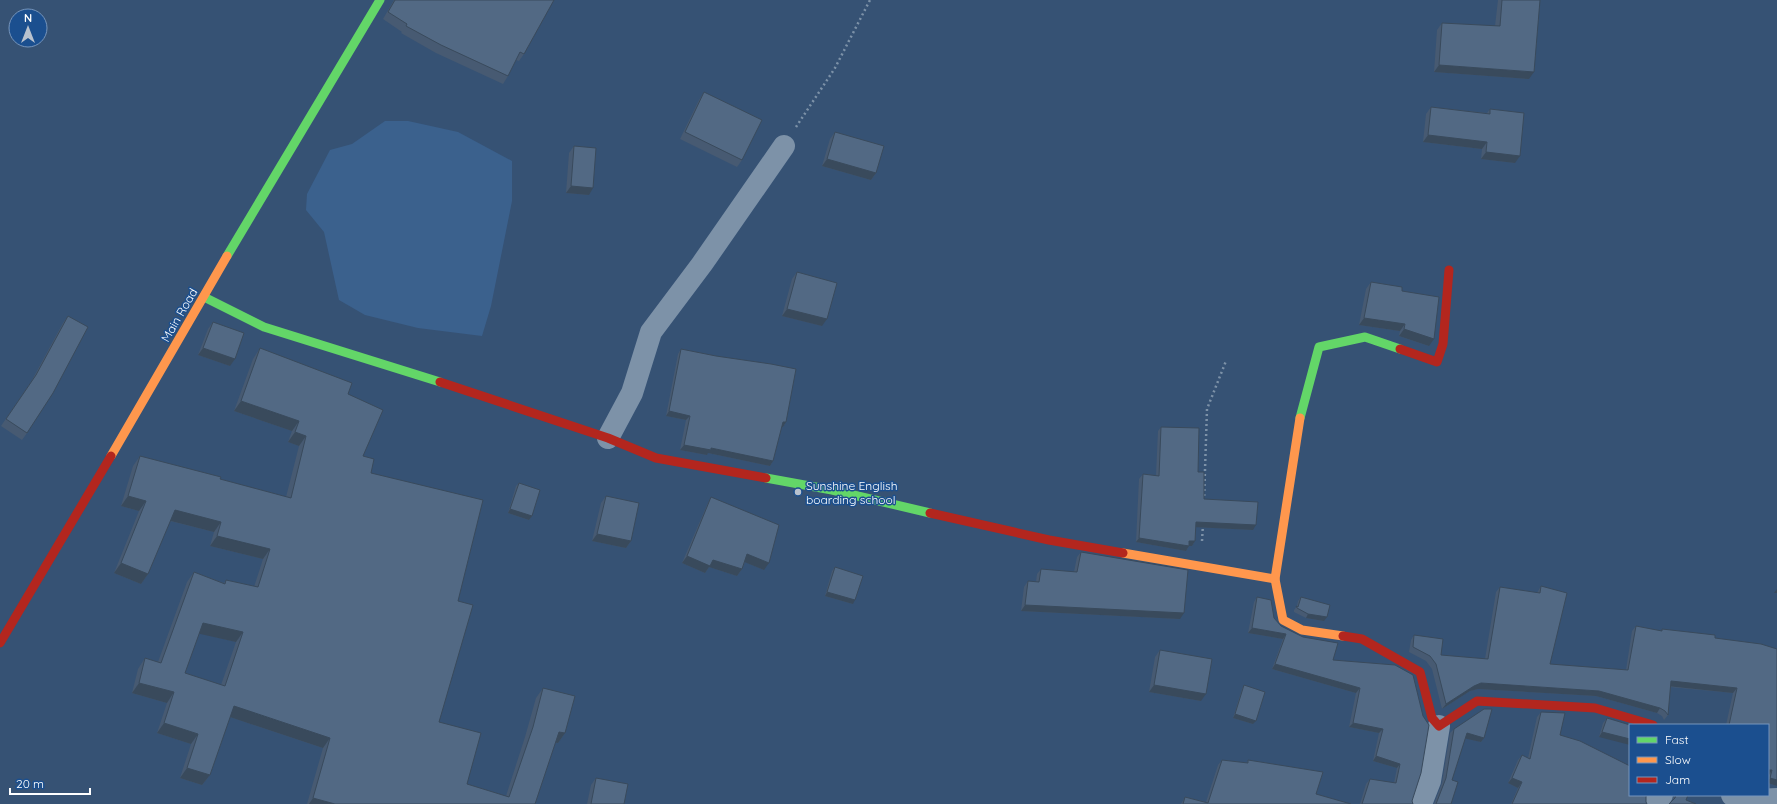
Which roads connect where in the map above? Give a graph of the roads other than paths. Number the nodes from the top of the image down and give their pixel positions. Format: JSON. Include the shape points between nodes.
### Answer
{"nodes":[{"id":1,"x":380,"y":0,"type":"edge"},
{"id":2,"x":784,"y":146,"type":"road end"},
{"id":3,"x":1449,"y":270,"type":"dead end"},
{"id":4,"x":204,"y":297,"type":"junction"},
{"id":5,"x":608,"y":438,"type":"junction"},
{"id":6,"x":1275,"y":579,"type":"junction"},
{"id":7,"x":0,"y":643,"type":"edge"},
{"id":8,"x":1650,"y":724,"type":"edge"},
{"id":9,"x":1440,"y":726,"type":"junction"},
{"id":10,"x":1661,"y":796,"type":"edge"},
{"id":11,"x":1737,"y":796,"type":"edge"},
{"id":12,"x":1777,"y":799,"type":"edge"},
{"id":13,"x":1421,"y":804,"type":"edge"},
{"id":14,"x":1654,"y":804,"type":"edge"}],
"edges":[{"from":1,"to":4,"type":"street","name":"Main Road"},
{"from":2,"to":5,"type":"street","via":[[651,332],[632,393]]},
{"from":3,"to":6,"type":"street","via":[[1443,344],[1437,362],[1365,337],[1319,347],[1297,428]]},
{"from":4,"to":5,"type":"street","via":[[264,327],[464,389]]},
{"from":4,"to":7,"type":"street","name":"Main Road"},
{"from":5,"to":6,"type":"street","via":[[656,458],[832,490],[1049,540]]},
{"from":6,"to":9,"type":"street","via":[[1284,620],[1302,630],[1362,639],[1420,672],[1432,718]]},
{"from":8,"to":9,"type":"street","via":[[1595,708],[1477,701]]},
{"from":9,"to":13,"type":"street","via":[[1430,781]]},
{"from":10,"to":14,"type":"street"},
{"from":11,"to":12,"type":"street","via":[[1756,800]]}]}
